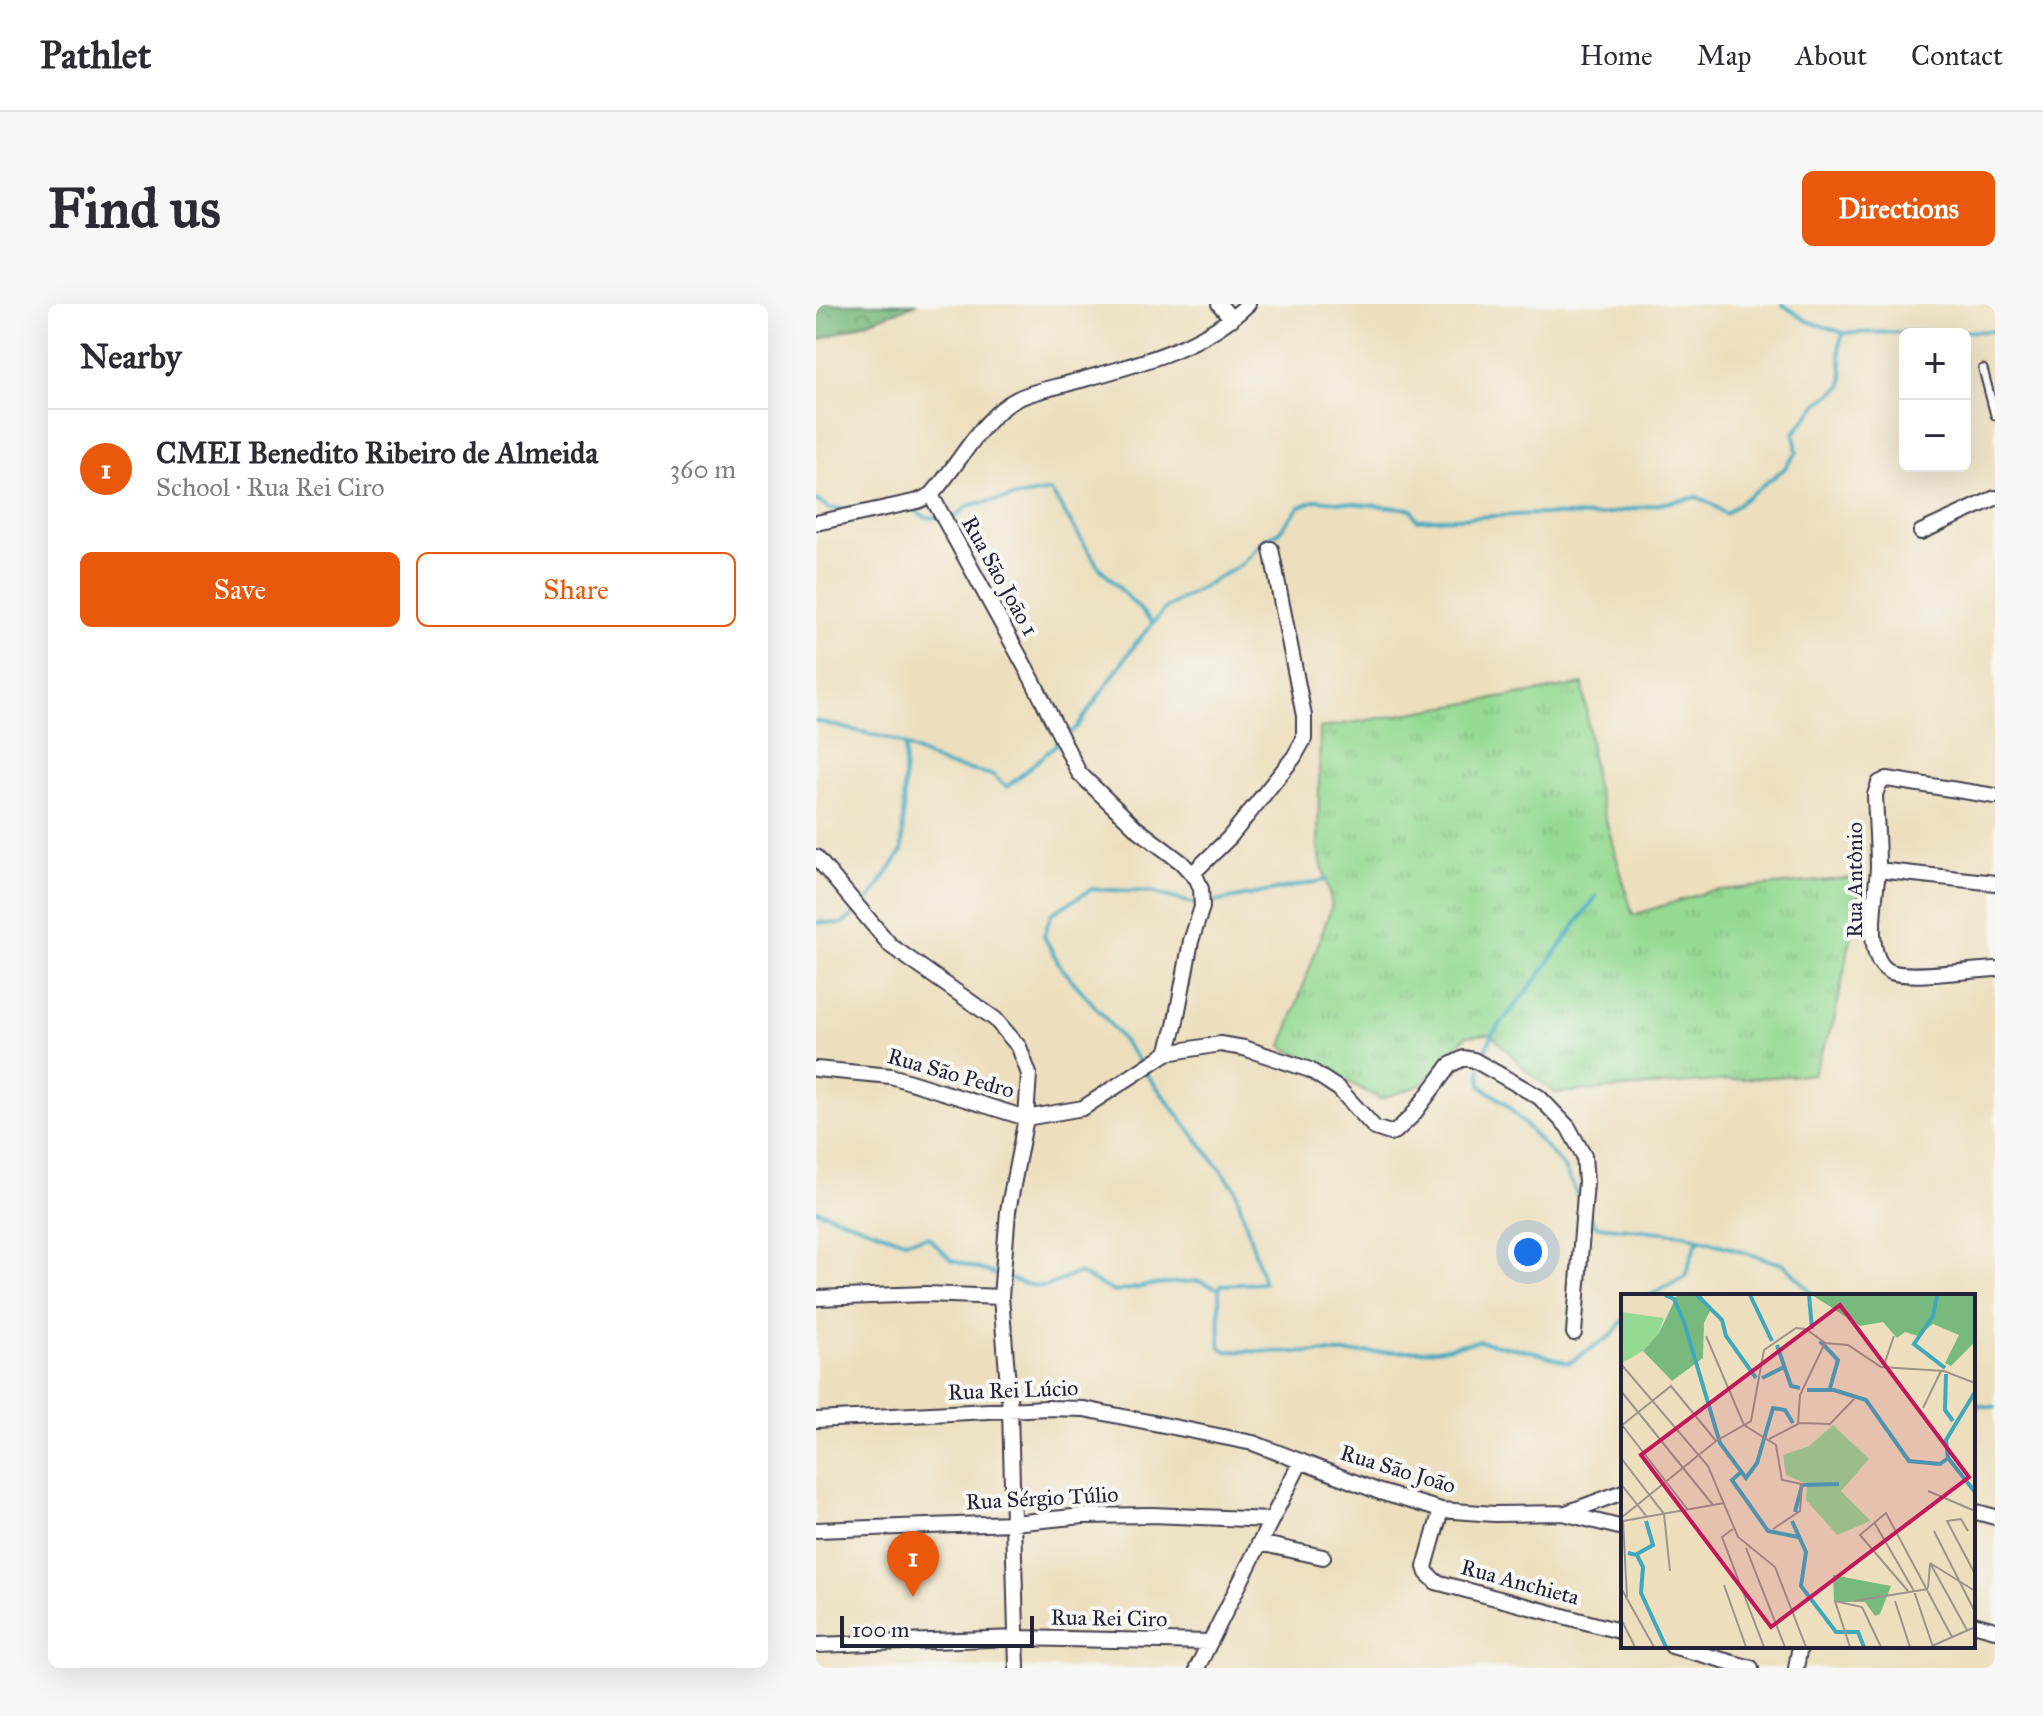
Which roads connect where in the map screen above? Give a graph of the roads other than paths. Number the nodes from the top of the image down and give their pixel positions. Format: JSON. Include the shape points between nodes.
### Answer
{"nodes":[{"id":1,"x":1219,"y":304,"type":"edge"},
{"id":2,"x":1248,"y":304,"type":"edge"},
{"id":3,"x":1232,"y":319,"type":"junction"},
{"id":4,"x":1983,"y":369,"type":"dead end"},
{"id":5,"x":1995,"y":415,"type":"edge"},
{"id":6,"x":931,"y":495,"type":"junction"},
{"id":7,"x":1995,"y":498,"type":"edge"},
{"id":8,"x":816,"y":523,"type":"edge"},
{"id":9,"x":1921,"y":532,"type":"dead end"},
{"id":10,"x":1271,"y":549,"type":"dead end"},
{"id":11,"x":1995,"y":796,"type":"edge"},
{"id":12,"x":816,"y":857,"type":"edge"},
{"id":13,"x":1878,"y":870,"type":"junction"},
{"id":14,"x":1193,"y":873,"type":"junction"},
{"id":15,"x":1995,"y":883,"type":"edge"},
{"id":16,"x":1995,"y":969,"type":"edge"},
{"id":17,"x":1167,"y":1053,"type":"junction"},
{"id":18,"x":816,"y":1069,"type":"edge"},
{"id":19,"x":1026,"y":1118,"type":"junction"},
{"id":20,"x":1001,"y":1297,"type":"junction"},
{"id":21,"x":816,"y":1298,"type":"edge"},
{"id":22,"x":1574,"y":1333,"type":"dead end"},
{"id":23,"x":1010,"y":1410,"type":"junction"},
{"id":24,"x":816,"y":1420,"type":"edge"},
{"id":25,"x":1301,"y":1461,"type":"junction"},
{"id":26,"x":1621,"y":1493,"type":"edge"},
{"id":27,"x":1441,"y":1510,"type":"junction"},
{"id":28,"x":1975,"y":1512,"type":"edge"},
{"id":29,"x":1566,"y":1513,"type":"junction"},
{"id":30,"x":1995,"y":1517,"type":"edge"},
{"id":31,"x":1271,"y":1520,"type":"junction"},
{"id":32,"x":1013,"y":1523,"type":"junction"},
{"id":33,"x":1621,"y":1527,"type":"edge"},
{"id":34,"x":816,"y":1530,"type":"edge"},
{"id":35,"x":1259,"y":1543,"type":"junction"},
{"id":36,"x":1323,"y":1557,"type":"dead end"},
{"id":37,"x":1975,"y":1625,"type":"edge"},
{"id":38,"x":1995,"y":1630,"type":"edge"},
{"id":39,"x":1621,"y":1631,"type":"edge"},
{"id":40,"x":1017,"y":1638,"type":"junction"},
{"id":41,"x":1210,"y":1642,"type":"junction"},
{"id":42,"x":816,"y":1645,"type":"edge"},
{"id":43,"x":1679,"y":1648,"type":"edge"},
{"id":44,"x":1800,"y":1648,"type":"edge"},
{"id":45,"x":1017,"y":1668,"type":"edge"},
{"id":46,"x":1197,"y":1668,"type":"edge"},
{"id":47,"x":1751,"y":1668,"type":"edge"},
{"id":48,"x":1796,"y":1668,"type":"edge"}],
"edges":[{"from":1,"to":3,"type":"street"},
{"from":2,"to":3,"type":"street"},
{"from":3,"to":6,"type":"street","via":[[1135,364],[1014,400],[991,420]]},
{"from":4,"to":5,"type":"lane"},
{"from":6,"to":8,"type":"street"},
{"from":6,"to":14,"type":"street","name":"Rua São João 1","via":[[1079,773]]},
{"from":7,"to":9,"type":"street"},
{"from":10,"to":14,"type":"street","via":[[1304,739],[1229,838]]},
{"from":11,"to":13,"type":"street","name":"Rua Antônio","via":[[1887,779],[1879,783]]},
{"from":12,"to":19,"type":"street","via":[[891,946],[1007,1032],[1029,1074]]},
{"from":13,"to":15,"type":"street"},
{"from":13,"to":16,"type":"street","name":"Rua Antônio","via":[[1872,924],[1883,967],[1905,974]]},
{"from":14,"to":17,"type":"street","via":[[1202,907]]},
{"from":17,"to":19,"type":"street","via":[[1093,1103]]},
{"from":17,"to":22,"type":"street","via":[[1220,1044],[1310,1070],[1339,1089],[1385,1133],[1403,1125],[1456,1060],[1474,1060],[1527,1089],[1555,1111],[1584,1156]]},
{"from":18,"to":19,"type":"street","name":"Rua São Pedro","via":[[891,1076]]},
{"from":19,"to":20,"type":"street","via":[[1008,1211]]},
{"from":20,"to":21,"type":"street"},
{"from":20,"to":23,"type":"street"},
{"from":23,"to":24,"type":"street","name":"Rua Rei Lúcio"},
{"from":23,"to":25,"type":"street","name":"Rua Rei Lúcio","via":[[1084,1409],[1253,1443]]},
{"from":23,"to":32,"type":"street"},
{"from":25,"to":27,"type":"street","name":"Rua São João"},
{"from":25,"to":31,"type":"street"},
{"from":26,"to":29,"type":"street","name":"Rua São João"},
{"from":27,"to":29,"type":"street","name":"Rua São João"},
{"from":27,"to":39,"type":"street","name":"Rua Anchieta","via":[[1425,1567],[1436,1582]]},
{"from":28,"to":30,"type":"street"},
{"from":29,"to":33,"type":"street"},
{"from":31,"to":32,"type":"street","name":"Rua Sérgio Túlio","via":[[1152,1515]]},
{"from":31,"to":35,"type":"street"},
{"from":32,"to":34,"type":"street","name":"Rua Sérgio Túlio"},
{"from":32,"to":40,"type":"street"},
{"from":35,"to":36,"type":"street"},
{"from":35,"to":41,"type":"street"},
{"from":37,"to":38,"type":"street"},
{"from":40,"to":41,"type":"street","name":"Rua Rei Ciro"},
{"from":40,"to":42,"type":"street","name":"Rua Rei Ciro"},
{"from":40,"to":45,"type":"street"},
{"from":41,"to":46,"type":"street"},
{"from":43,"to":47,"type":"street"},
{"from":44,"to":48,"type":"street"}]}
